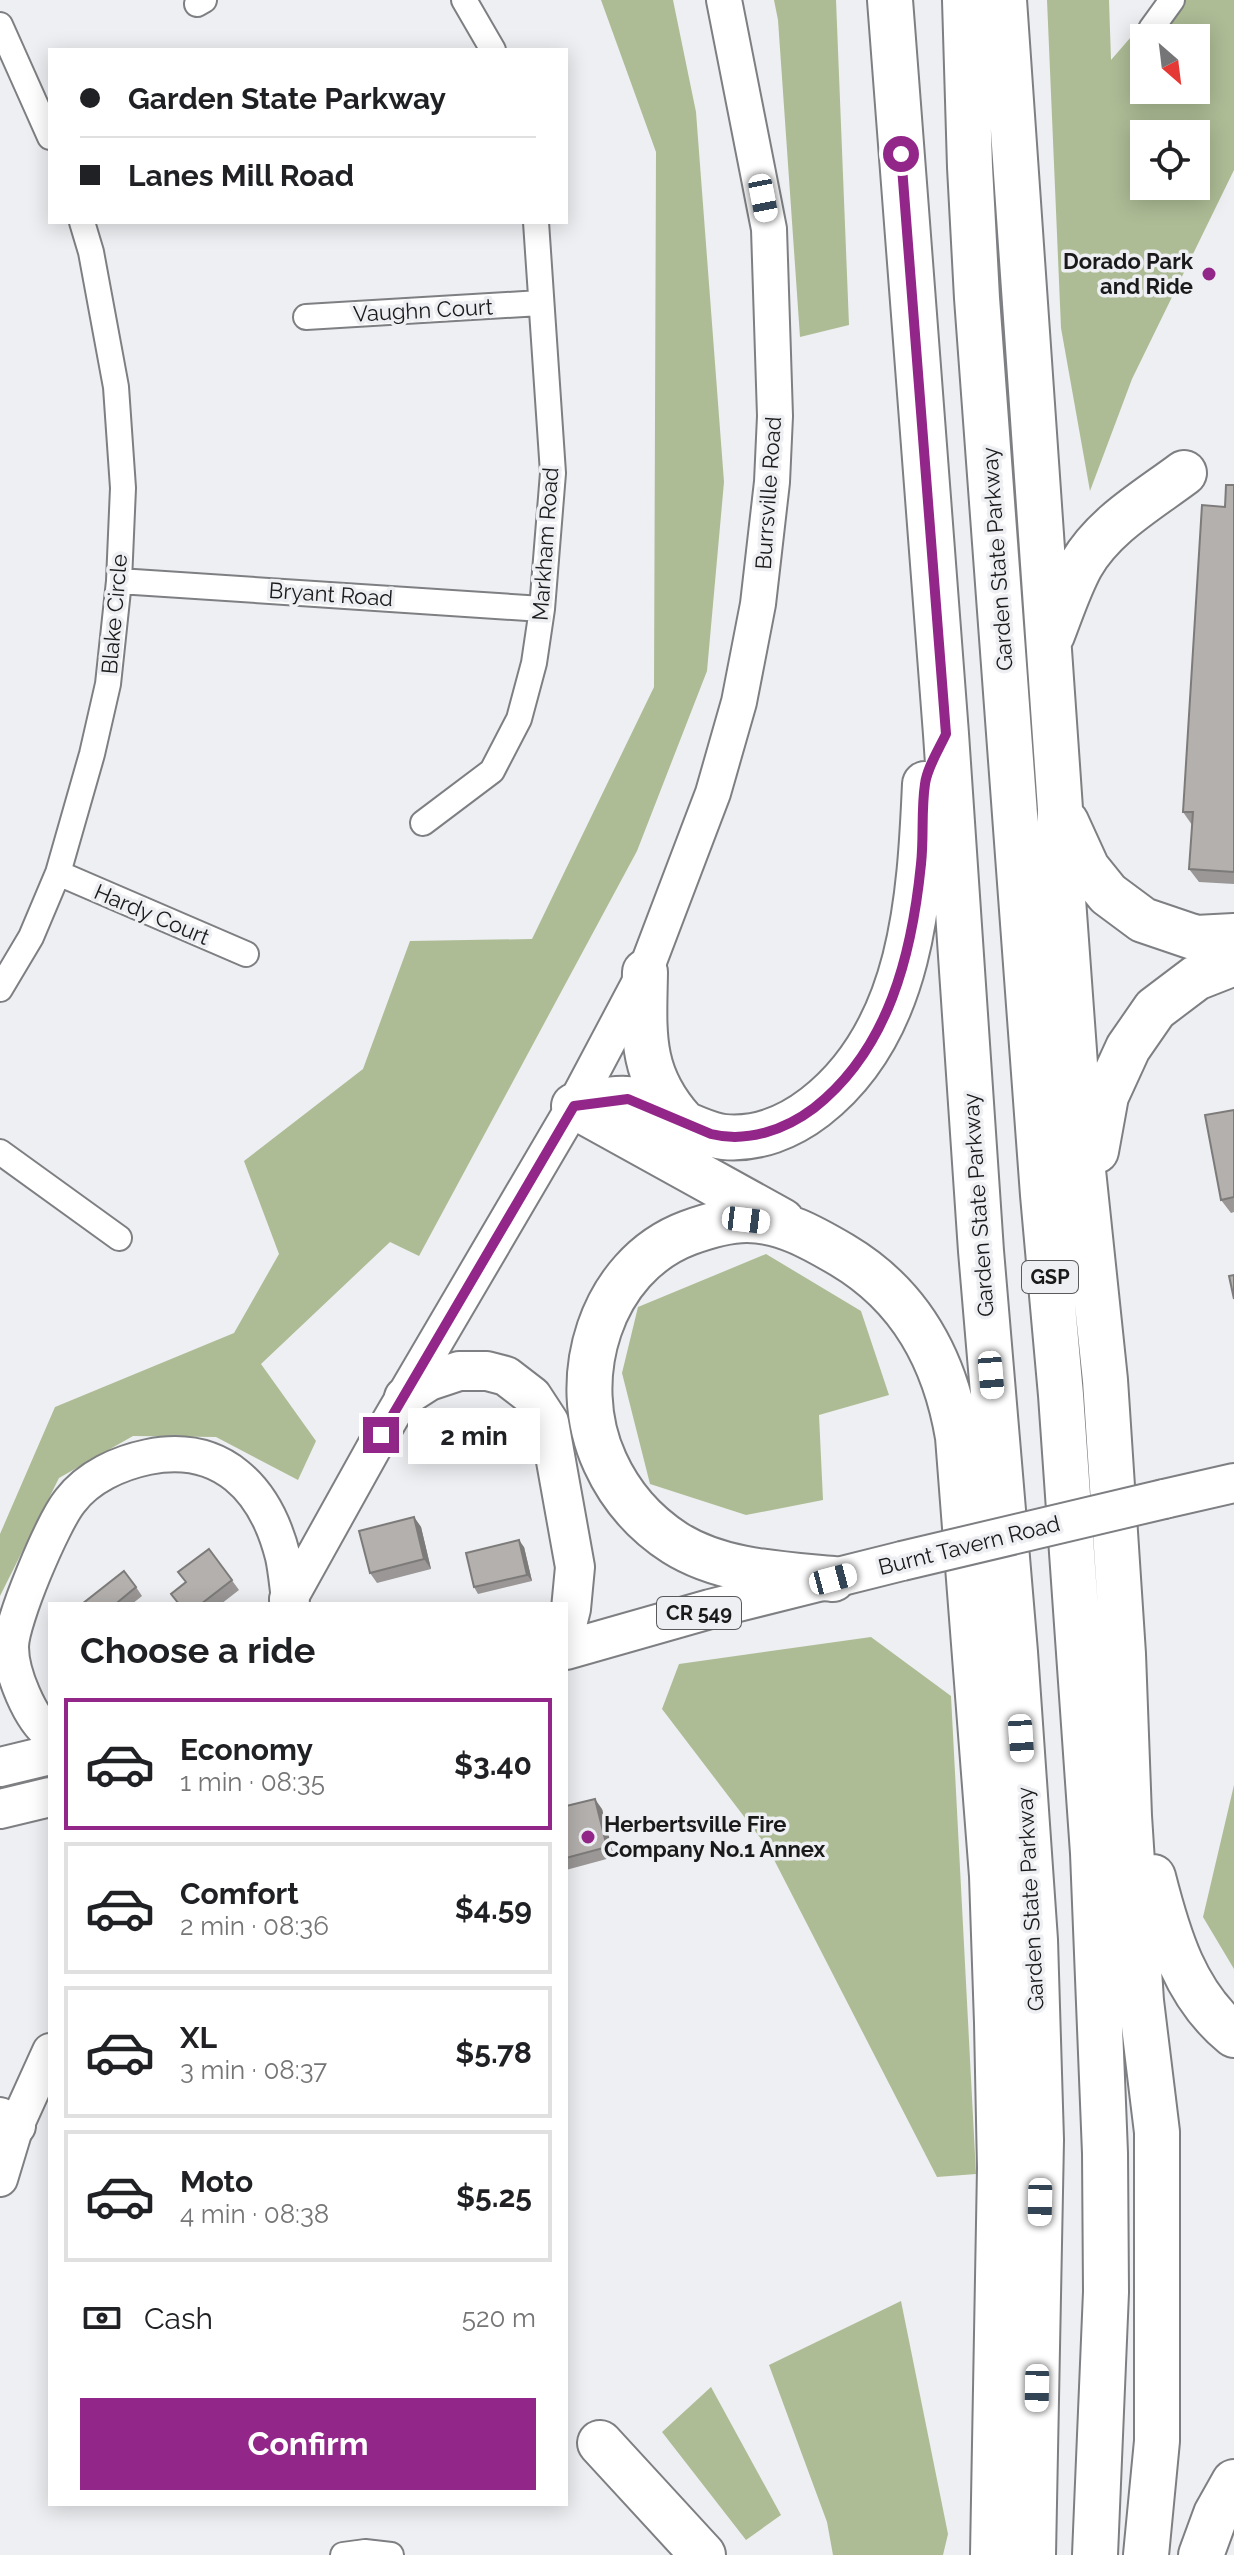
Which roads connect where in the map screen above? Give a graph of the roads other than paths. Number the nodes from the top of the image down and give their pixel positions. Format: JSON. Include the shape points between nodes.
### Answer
{"nodes":[{"id":1,"x":464,"y":0,"type":"edge"},
{"id":2,"x":724,"y":0,"type":"edge"},
{"id":3,"x":890,"y":0,"type":"edge"},
{"id":4,"x":965,"y":0,"type":"edge"},
{"id":5,"x":1004,"y":0,"type":"edge"},
{"id":6,"x":1172,"y":0,"type":"edge"},
{"id":7,"x":1155,"y":24,"type":"edge"},
{"id":8,"x":0,"y":25,"type":"edge"},
{"id":9,"x":492,"y":48,"type":"edge"},
{"id":10,"x":48,"y":133,"type":"edge"},
{"id":11,"x":83,"y":224,"type":"edge"},
{"id":12,"x":536,"y":224,"type":"edge"},
{"id":13,"x":540,"y":303,"type":"junction"},
{"id":14,"x":306,"y":317,"type":"dead end"},
{"id":15,"x":1184,"y":473,"type":"dead end"},
{"id":16,"x":119,"y":581,"type":"junction"},
{"id":17,"x":542,"y":609,"type":"junction"},
{"id":18,"x":1048,"y":645,"type":"junction"},
{"id":19,"x":946,"y":734,"type":"junction"},
{"id":20,"x":1060,"y":809,"type":"junction"},
{"id":21,"x":423,"y":823,"type":"dead end"},
{"id":22,"x":58,"y":873,"type":"junction"},
{"id":23,"x":1234,"y":936,"type":"edge"},
{"id":24,"x":246,"y":954,"type":"dead end"},
{"id":25,"x":1234,"y":963,"type":"edge"},
{"id":26,"x":645,"y":972,"type":"junction"},
{"id":27,"x":0,"y":989,"type":"edge"},
{"id":28,"x":574,"y":1106,"type":"junction"},
{"id":29,"x":682,"y":1121,"type":"junction"},
{"id":30,"x":0,"y":1152,"type":"edge"},
{"id":31,"x":1087,"y":1204,"type":"junction"},
{"id":32,"x":805,"y":1234,"type":"junction"},
{"id":33,"x":119,"y":1238,"type":"dead end"},
{"id":34,"x":404,"y":1397,"type":"junction"},
{"id":35,"x":1224,"y":1491,"type":"edge"},
{"id":36,"x":833,"y":1579,"type":"junction"},
{"id":37,"x":289,"y":1602,"type":"edge"},
{"id":38,"x":568,"y":1621,"type":"edge"},
{"id":39,"x":568,"y":1649,"type":"edge"},
{"id":40,"x":1123,"y":1654,"type":"junction"},
{"id":41,"x":48,"y":1731,"type":"edge"},
{"id":42,"x":48,"y":1755,"type":"edge"},
{"id":43,"x":0,"y":1767,"type":"edge"},
{"id":44,"x":48,"y":1797,"type":"edge"},
{"id":45,"x":0,"y":1809,"type":"edge"},
{"id":46,"x":1234,"y":2035,"type":"edge"},
{"id":47,"x":48,"y":2054,"type":"edge"},
{"id":48,"x":5,"y":2123,"type":"edge"},
{"id":49,"x":0,"y":2179,"type":"edge"},
{"id":50,"x":600,"y":2443,"type":"dead end"},
{"id":51,"x":1234,"y":2482,"type":"edge"},
{"id":52,"x":343,"y":2555,"type":"edge"},
{"id":53,"x":391,"y":2555,"type":"edge"},
{"id":54,"x":703,"y":2555,"type":"edge"},
{"id":55,"x":993,"y":2555,"type":"edge"},
{"id":56,"x":1033,"y":2555,"type":"edge"},
{"id":57,"x":1095,"y":2555,"type":"edge"},
{"id":58,"x":1146,"y":2555,"type":"edge"},
{"id":59,"x":1201,"y":2555,"type":"edge"}],
"edges":[{"from":1,"to":9,"type":"street"},
{"from":2,"to":26,"type":"main road","name":"Burrsville Road","via":[[769,229],[772,482],[751,653],[739,702],[713,793]]},
{"from":3,"to":19,"type":"highway","name":"Garden State Parkway"},
{"from":4,"to":57,"type":"highway","name":"Garden State Parkway","number":"GSP","via":[[977,298],[1093,1853],[1106,2276]]},
{"from":5,"to":18,"type":"highway"},
{"from":6,"to":7,"type":"street"},
{"from":8,"to":10,"type":"street"},
{"from":11,"to":16,"type":"street","name":"Blake Circle","via":[[116,387],[123,488]]},
{"from":12,"to":13,"type":"street","name":"Markham Road"},
{"from":13,"to":14,"type":"street","name":"Vaughn Court"},
{"from":13,"to":17,"type":"street","name":"Markham Road","via":[[553,473]]},
{"from":15,"to":18,"type":"highway","via":[[1102,537],[1082,564]]},
{"from":16,"to":17,"type":"street","name":"Bryant Road"},
{"from":16,"to":22,"type":"street","name":"Blake Circle","via":[[108,684]]},
{"from":17,"to":21,"type":"street","name":"Markham Road","via":[[519,719],[492,771]]},
{"from":18,"to":20,"type":"highway"},
{"from":19,"to":29,"type":"highway","via":[[925,781],[922,862],[895,996],[860,1060],[801,1117],[757,1136],[723,1137]]},
{"from":19,"to":56,"type":"highway","name":"Garden State Parkway","via":[[1035,1940],[1041,2140]]},
{"from":20,"to":23,"type":"highway","via":[[1087,868],[1108,894],[1143,920],[1196,938]]},
{"from":20,"to":31,"type":"highway"},
{"from":22,"to":24,"type":"street","name":"Hardy Court"},
{"from":22,"to":27,"type":"street","name":"Blake Circle","via":[[31,937]]},
{"from":25,"to":31,"type":"highway","via":[[1196,978],[1155,1009],[1128,1048],[1106,1096]]},
{"from":26,"to":28,"type":"main road","name":"Burrsville Road"},
{"from":26,"to":29,"type":"highway","via":[[647,1062],[666,1103]]},
{"from":28,"to":29,"type":"highway","via":[[628,1099]]},
{"from":28,"to":32,"type":"highway"},
{"from":28,"to":34,"type":"main road","name":"Burrsville Road"},
{"from":30,"to":33,"type":"street"},
{"from":31,"to":40,"type":"highway"},
{"from":32,"to":36,"type":"highway","via":[[768,1222],[710,1224],[651,1254],[628,1275],[608,1305],[594,1343],[591,1410],[603,1460],[618,1487],[637,1512],[676,1543],[721,1564]]},
{"from":32,"to":55,"type":"highway","via":[[884,1285],[917,1324],[940,1368],[958,1437],[992,1876],[997,2023],[1000,2168]]},
{"from":34,"to":37,"type":"main road","name":"Burrsville Road"},
{"from":34,"to":38,"type":"main road","via":[[459,1371],[506,1376],[532,1396],[549,1422],[575,1567]]},
{"from":35,"to":36,"type":"main road","name":"Burnt Tavern Road","number":"CR 549","bridge":true,"via":[[1164,1499]]},
{"from":36,"to":39,"type":"main road","name":"Burnt Tavern Road","number":"CR 549"},
{"from":37,"to":41,"type":"main road","via":[[274,1529],[232,1470],[194,1455],[165,1454],[114,1468],[69,1501],[50,1536],[11,1645],[27,1703]]},
{"from":40,"to":46,"type":"highway","via":[[1150,1865],[1167,1932],[1187,1980]]},
{"from":40,"to":58,"type":"highway","via":[[1141,2001],[1157,2132],[1157,2441]]},
{"from":42,"to":43,"type":"main road"},
{"from":44,"to":45,"type":"main road"},
{"from":47,"to":48,"type":"main road"},
{"from":48,"to":49,"type":"main road"},
{"from":50,"to":54,"type":"highway"},
{"from":51,"to":59,"type":"highway"},
{"from":52,"to":53,"type":"street"}]}
